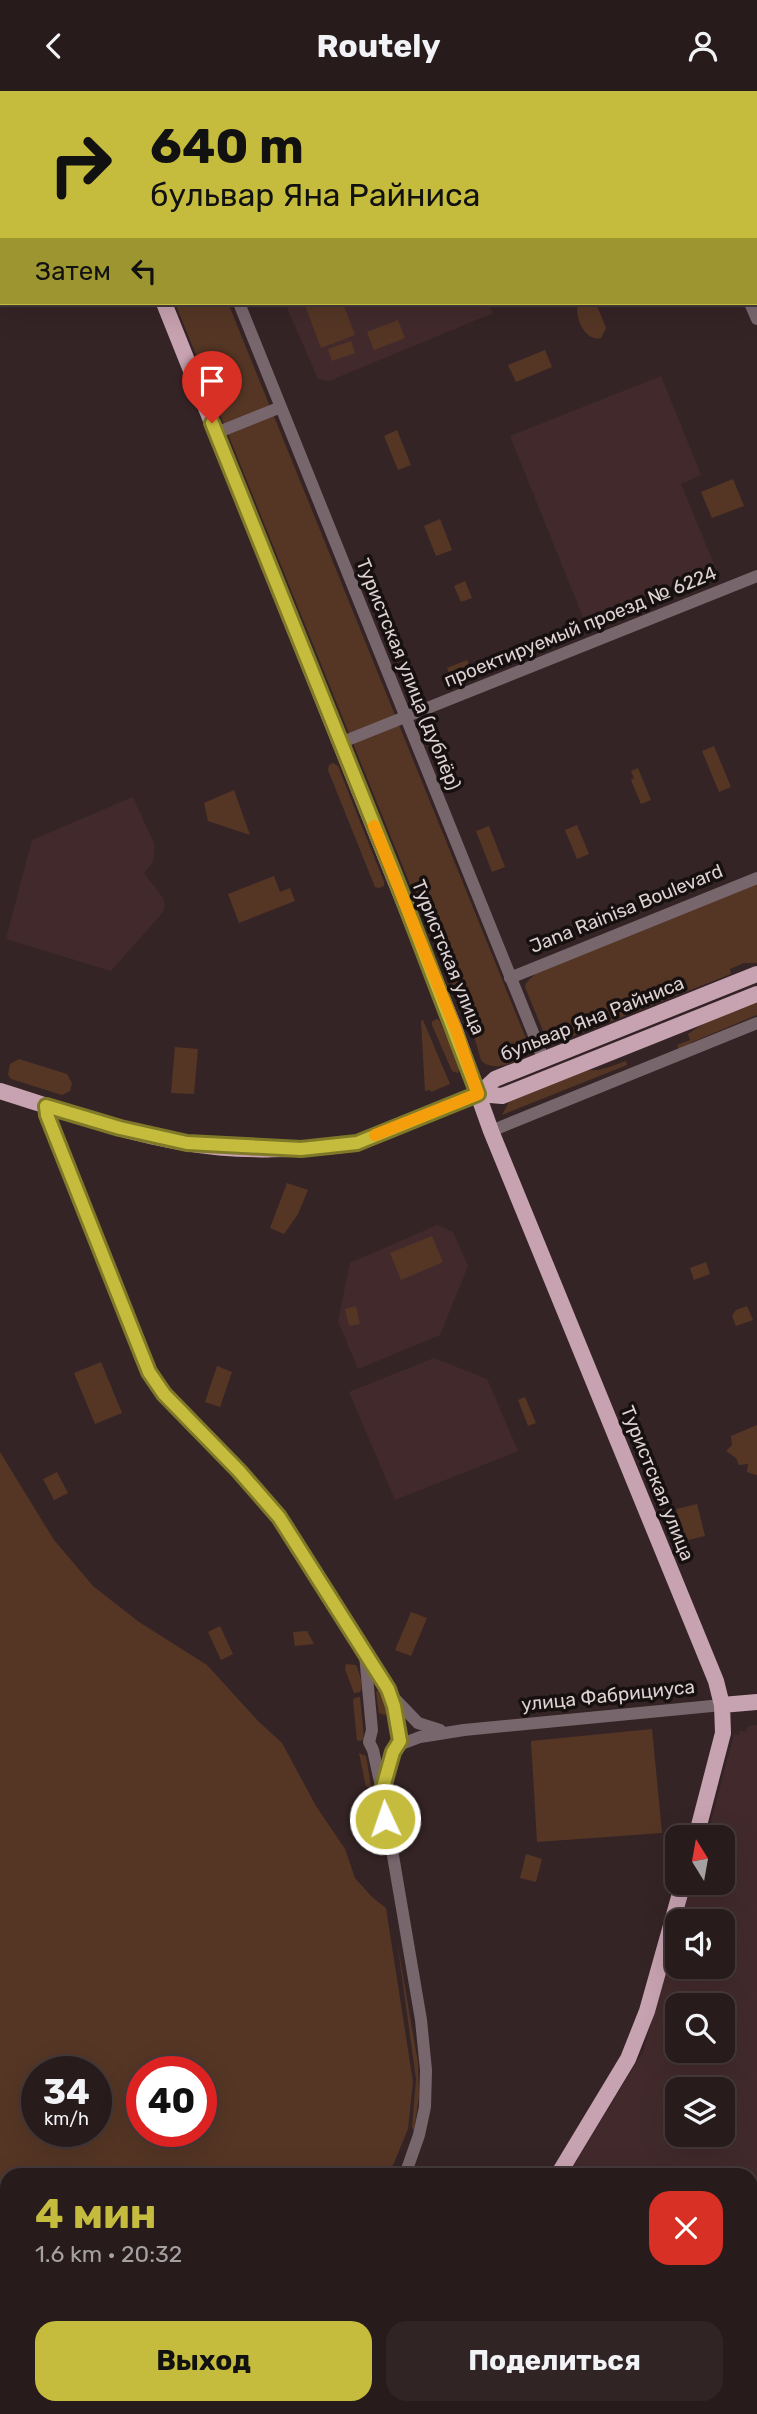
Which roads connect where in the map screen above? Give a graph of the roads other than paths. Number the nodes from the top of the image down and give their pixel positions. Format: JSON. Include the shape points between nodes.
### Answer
{"nodes":[{"id":1,"x":165,"y":305,"type":"edge"},
{"id":2,"x":240,"y":305,"type":"edge"},
{"id":3,"x":281,"y":407,"type":"junction"},
{"id":4,"x":216,"y":433,"type":"junction"},
{"id":5,"x":757,"y":576,"type":"edge"},
{"id":6,"x":405,"y":717,"type":"junction"},
{"id":7,"x":340,"y":743,"type":"junction"},
{"id":8,"x":757,"y":878,"type":"edge"},
{"id":9,"x":757,"y":974,"type":"edge"},
{"id":10,"x":510,"y":978,"type":"junction"},
{"id":11,"x":757,"y":994,"type":"edge"},
{"id":12,"x":757,"y":1023,"type":"edge"},
{"id":13,"x":544,"y":1060,"type":"junction"},
{"id":14,"x":0,"y":1091,"type":"edge"},
{"id":15,"x":478,"y":1094,"type":"junction"},
{"id":16,"x":46,"y":1106,"type":"junction"},
{"id":17,"x":491,"y":1132,"type":"junction"},
{"id":18,"x":365,"y":1654,"type":"junction"},
{"id":19,"x":388,"y":1689,"type":"junction"},
{"id":20,"x":757,"y":1702,"type":"edge"},
{"id":21,"x":722,"y":1705,"type":"junction"},
{"id":22,"x":372,"y":1730,"type":"junction"},
{"id":23,"x":440,"y":1730,"type":"junction"},
{"id":24,"x":464,"y":1730,"type":"junction"},
{"id":25,"x":397,"y":1740,"type":"junction"},
{"id":26,"x":373,"y":1750,"type":"junction"},
{"id":27,"x":382,"y":1791,"type":"junction"},
{"id":28,"x":699,"y":1825,"type":"edge"},
{"id":29,"x":680,"y":1895,"type":"edge"},
{"id":30,"x":408,"y":2168,"type":"edge"},
{"id":31,"x":562,"y":2168,"type":"edge"}],
"edges":[{"from":1,"to":4,"type":"main road","name":"Туристская улица"},
{"from":2,"to":3,"type":"street","name":"Туристская улица (дублёр)"},
{"from":3,"to":4,"type":"street"},
{"from":3,"to":6,"type":"street","name":"Туристская улица (дублёр)"},
{"from":4,"to":7,"type":"main road","name":"Туристская улица"},
{"from":5,"to":6,"type":"street","name":"проектируемый проезд № 6224"},
{"from":6,"to":7,"type":"street","name":"проектируемый проезд № 6224"},
{"from":6,"to":10,"type":"street","name":"Туристская улица (дублёр)"},
{"from":7,"to":15,"type":"main road","name":"Туристская улица"},
{"from":8,"to":10,"type":"street","name":"Jana Rainisa Boulevard"},
{"from":9,"to":13,"type":"main road","name":"бульвар Яна Райниса"},
{"from":10,"to":13,"type":"street","name":"Туристская улица (дублёр)"},
{"from":11,"to":15,"type":"main road","via":[[502,1097]]},
{"from":12,"to":17,"type":"street"},
{"from":13,"to":15,"type":"main road","name":"бульвар Яна Райниса","via":[[495,1079]]},
{"from":14,"to":16,"type":"main road","name":"бульвар Яна Райниса"},
{"from":15,"to":16,"type":"main road","name":"бульвар Яна Райниса","via":[[357,1143],[301,1149],[187,1143]]},
{"from":15,"to":17,"type":"main road","name":"Туристская улица"},
{"from":16,"to":18,"type":"street","via":[[155,1381],[279,1517]]},
{"from":17,"to":21,"type":"main road","name":"Туристская улица","via":[[701,1642]]},
{"from":18,"to":19,"type":"street"},
{"from":18,"to":22,"type":"street"},
{"from":19,"to":23,"type":"street","via":[[412,1719]]},
{"from":19,"to":25,"type":"street"},
{"from":20,"to":21,"type":"main road","name":"улица Фабрициуса"},
{"from":21,"to":24,"type":"street","name":"улица Фабрициуса"},
{"from":21,"to":28,"type":"main road","name":"Туристская улица","via":[[723,1733]]},
{"from":22,"to":25,"type":"street","via":[[386,1724]]},
{"from":22,"to":26,"type":"street"},
{"from":23,"to":24,"type":"street","name":"улица Фабрициуса"},
{"from":23,"to":25,"type":"street","name":"улица Фабрициуса"},
{"from":24,"to":25,"type":"street","name":"улица Фабрициуса"},
{"from":25,"to":26,"type":"street","via":[[380,1755]]},
{"from":25,"to":27,"type":"street"},
{"from":26,"to":27,"type":"street"},
{"from":27,"to":30,"type":"street","via":[[426,2070],[425,2107]]},
{"from":29,"to":31,"type":"main road","via":[[647,2011],[628,2059]]}]}
